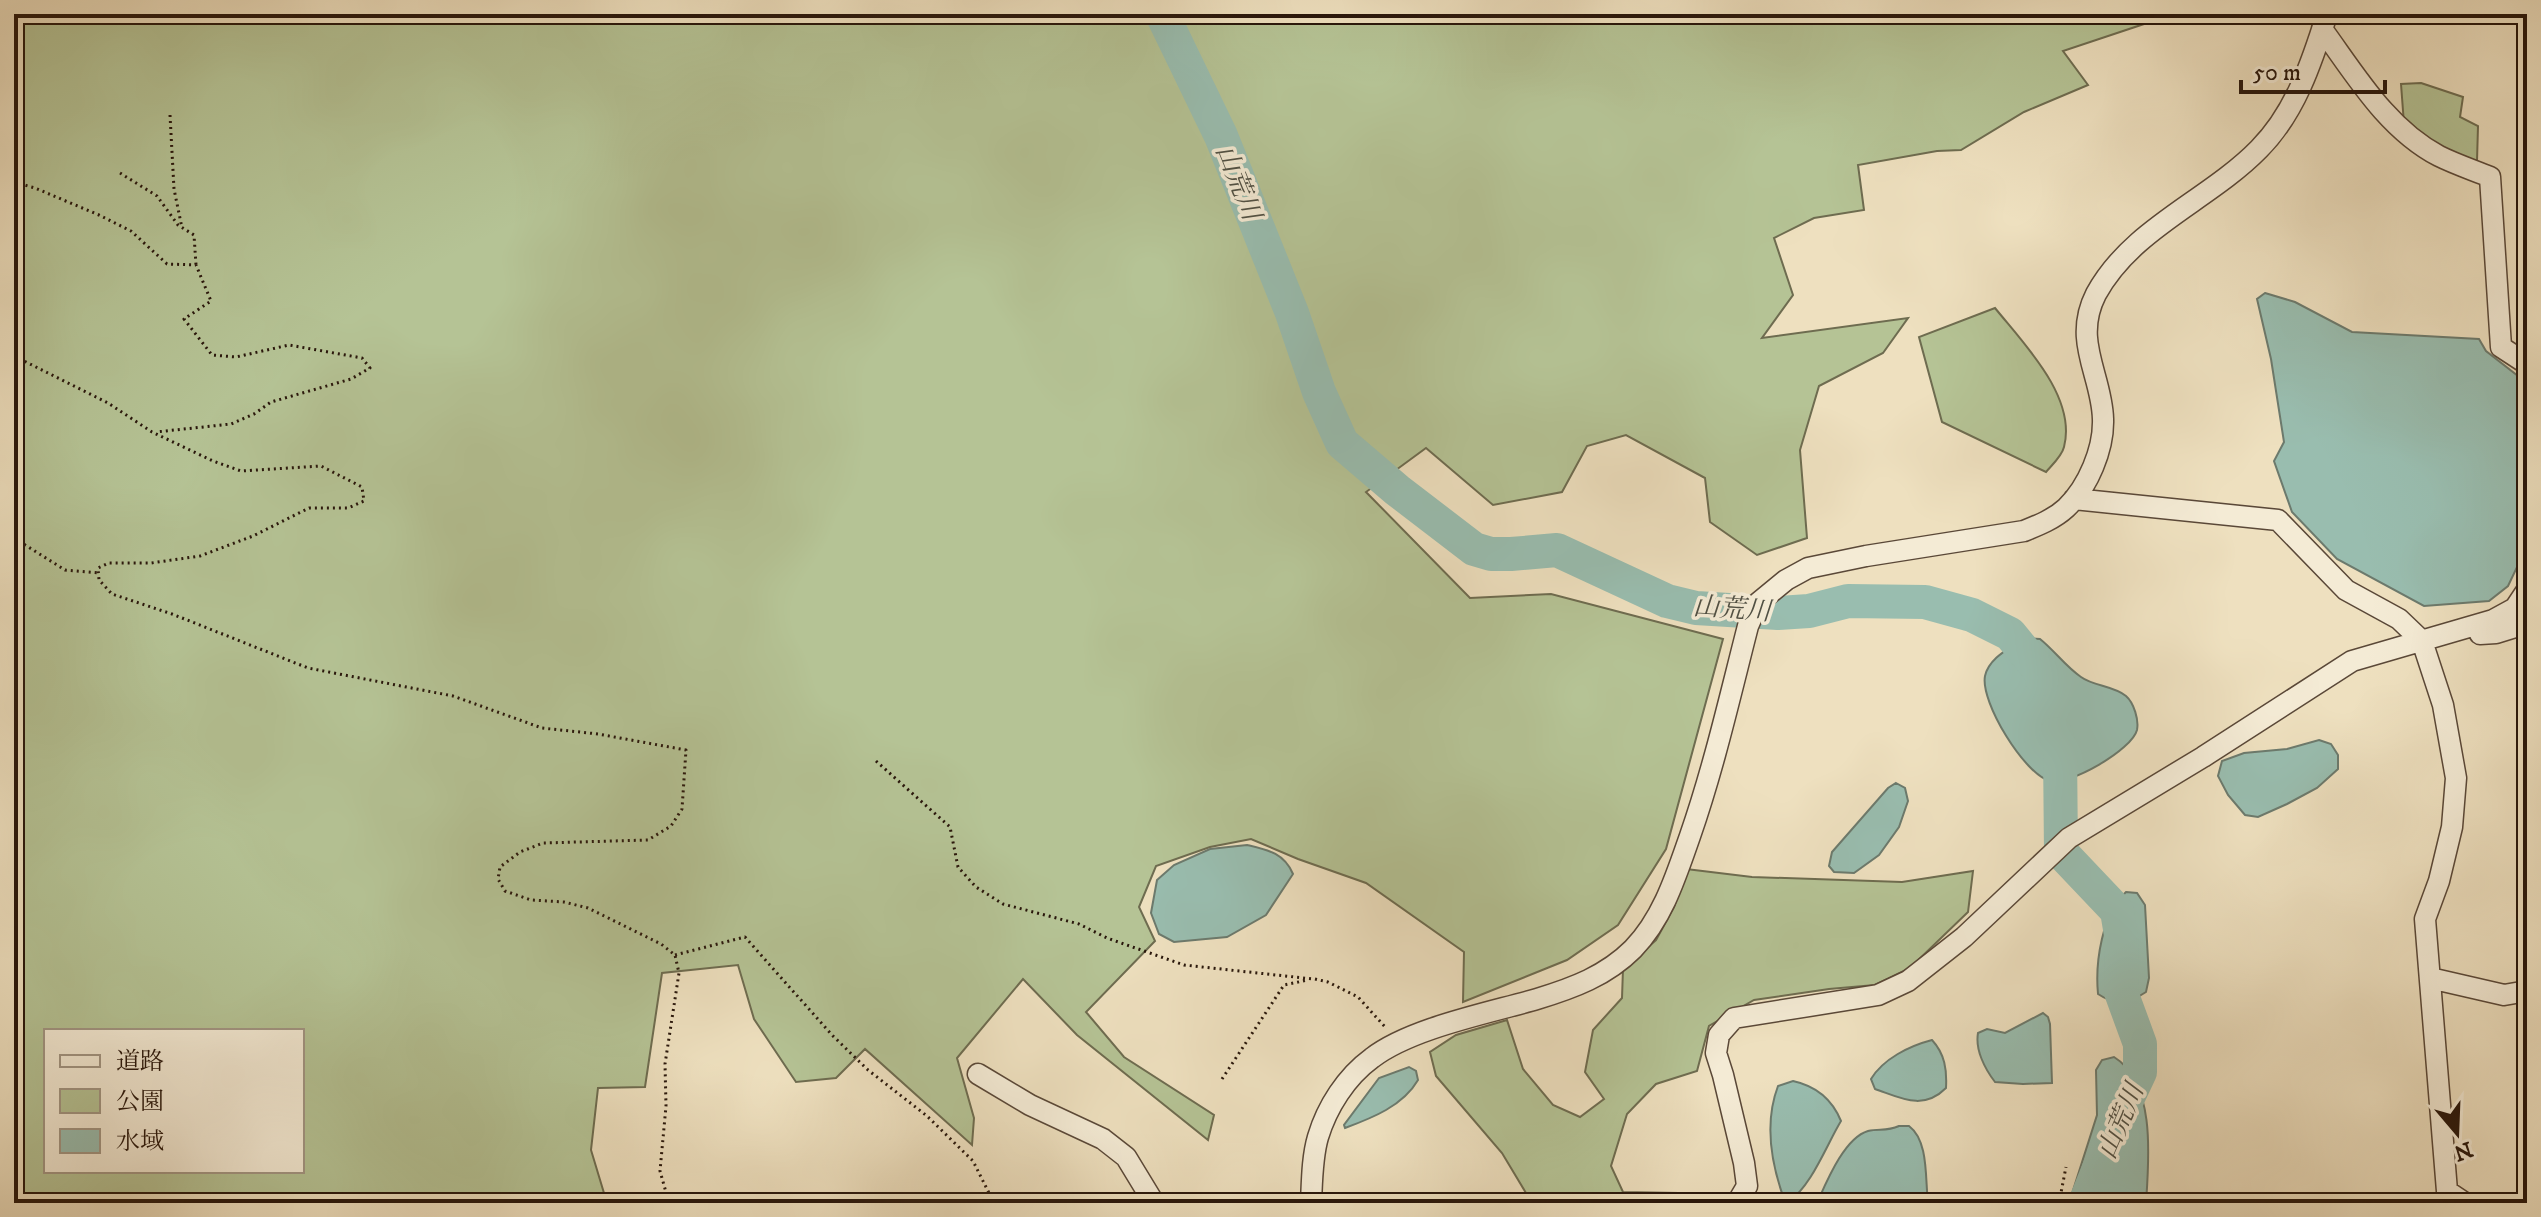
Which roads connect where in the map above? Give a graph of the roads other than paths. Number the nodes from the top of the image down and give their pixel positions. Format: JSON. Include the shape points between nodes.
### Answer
{"nodes":[{"id":1,"x":2324,"y":22,"type":"edge"},
{"id":2,"x":2527,"y":364,"type":"edge"},
{"id":3,"x":2074,"y":499,"type":"junction"},
{"id":4,"x":2527,"y":590,"type":"edge"},
{"id":5,"x":2527,"y":627,"type":"edge"},
{"id":6,"x":2431,"y":638,"type":"junction"},
{"id":7,"x":2430,"y":978,"type":"junction"},
{"id":8,"x":2527,"y":991,"type":"edge"},
{"id":9,"x":978,"y":1074,"type":"dead end"},
{"id":10,"x":1154,"y":1203,"type":"edge"},
{"id":11,"x":1311,"y":1203,"type":"edge"},
{"id":12,"x":1737,"y":1203,"type":"edge"},
{"id":13,"x":2465,"y":1203,"type":"edge"}],
"edges":[{"from":1,"to":2,"type":"street","via":[[2383,112],[2438,155],[2490,177],[2501,347]]},
{"from":1,"to":3,"type":"street","via":[[2292,105],[2259,150],[2126,253],[2107,274],[2086,326],[2103,419],[2093,467]]},
{"from":3,"to":6,"type":"street","via":[[2278,520],[2346,590]]},
{"from":3,"to":11,"type":"street","via":[[2024,531],[1808,568],[1758,603],[1707,788],[1654,923],[1606,971],[1576,987],[1432,1030],[1372,1057],[1346,1082],[1325,1115]]},
{"from":4,"to":6,"type":"street","via":[[2515,608],[2493,620]]},
{"from":5,"to":6,"type":"street"},
{"from":6,"to":7,"type":"street","via":[[2456,778],[2452,827],[2425,919]]},
{"from":6,"to":12,"type":"street","via":[[2352,661],[2069,838],[1964,937],[1908,981],[1878,995],[1734,1018],[1719,1035],[1716,1053],[1744,1163],[1747,1186]]},
{"from":7,"to":8,"type":"street","via":[[2504,995]]},
{"from":7,"to":13,"type":"street","via":[[2447,1191]]},
{"from":9,"to":10,"type":"street","via":[[1103,1139],[1126,1157]]}]}
